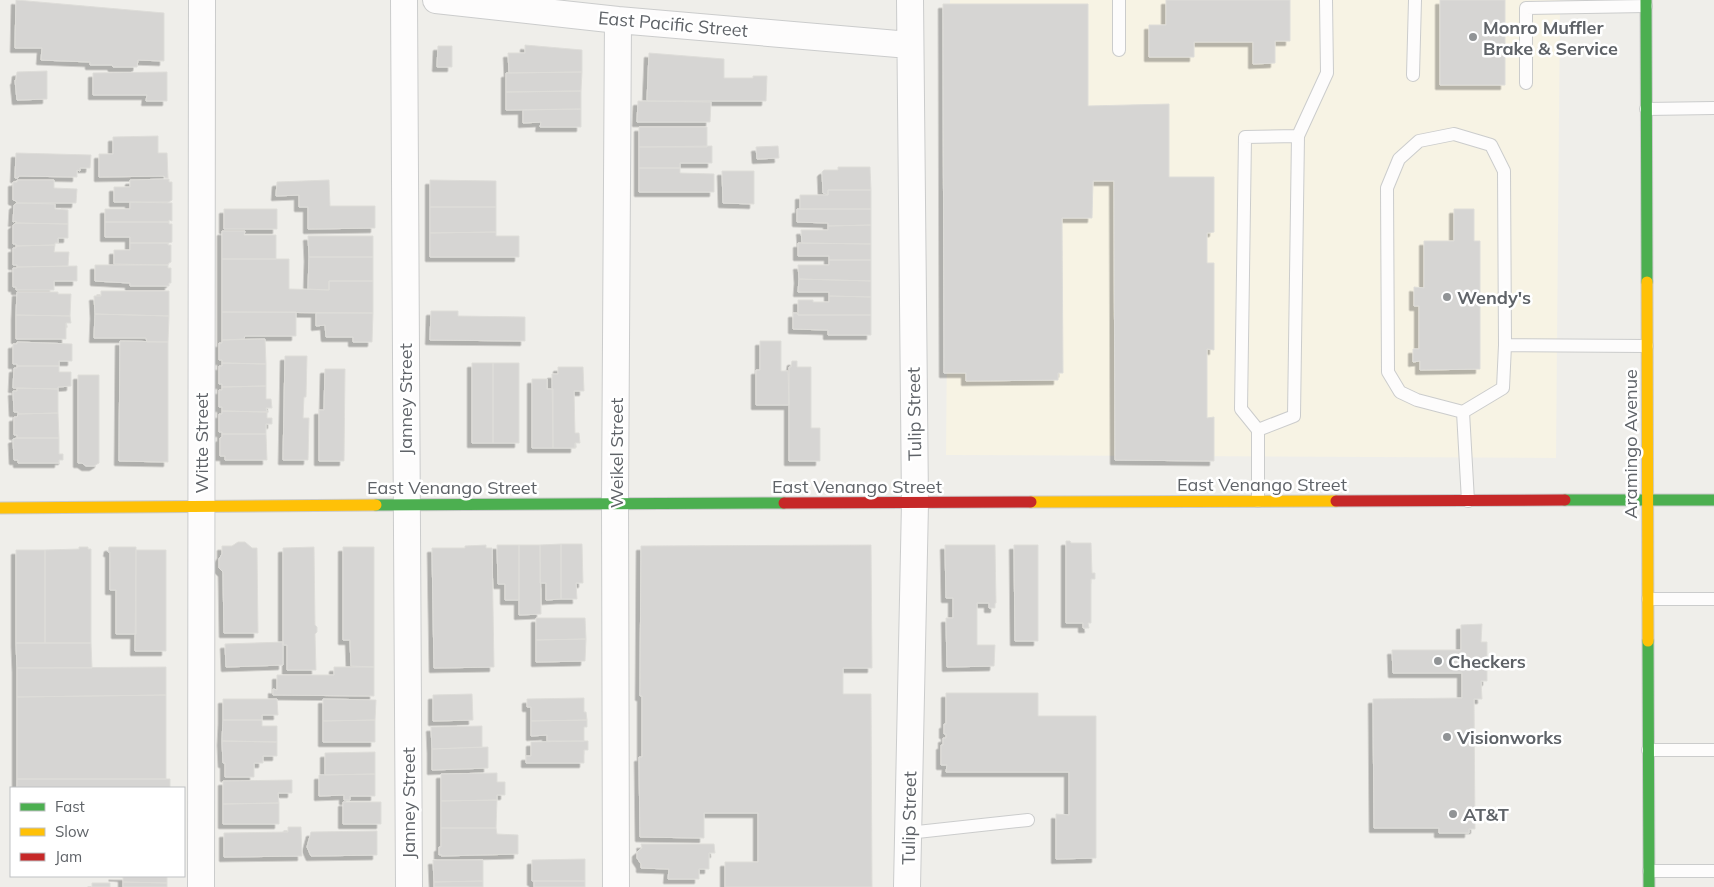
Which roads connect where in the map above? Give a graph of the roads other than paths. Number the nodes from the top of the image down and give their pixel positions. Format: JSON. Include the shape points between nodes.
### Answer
{"nodes":[{"id":1,"x":202,"y":0,"type":"edge"},
{"id":2,"x":404,"y":0,"type":"edge"},
{"id":3,"x":436,"y":0,"type":"edge"},
{"id":4,"x":910,"y":0,"type":"edge"},
{"id":5,"x":1119,"y":0,"type":"edge"},
{"id":6,"x":1326,"y":0,"type":"edge"},
{"id":7,"x":1415,"y":0,"type":"edge"},
{"id":8,"x":1646,"y":3,"type":"edge"},
{"id":9,"x":1526,"y":4,"type":"edge"},
{"id":10,"x":618,"y":20,"type":"junction"},
{"id":11,"x":910,"y":45,"type":"junction"},
{"id":12,"x":1119,"y":50,"type":"dead end"},
{"id":13,"x":1413,"y":75,"type":"dead end"},
{"id":14,"x":1526,"y":83,"type":"dead end"},
{"id":15,"x":1714,"y":108,"type":"edge"},
{"id":16,"x":1646,"y":109,"type":"junction"},
{"id":17,"x":1298,"y":136,"type":"junction"},
{"id":18,"x":1505,"y":345,"type":"junction"},
{"id":19,"x":1647,"y":346,"type":"junction"},
{"id":20,"x":1463,"y":412,"type":"junction"},
{"id":21,"x":1258,"y":430,"type":"junction"},
{"id":22,"x":1468,"y":500,"type":"junction"},
{"id":23,"x":1648,"y":500,"type":"junction"},
{"id":24,"x":1714,"y":500,"type":"edge"},
{"id":25,"x":1258,"y":501,"type":"junction"},
{"id":26,"x":615,"y":503,"type":"junction"},
{"id":27,"x":915,"y":503,"type":"junction"},
{"id":28,"x":201,"y":505,"type":"junction"},
{"id":29,"x":406,"y":505,"type":"junction"},
{"id":30,"x":0,"y":508,"type":"edge"},
{"id":31,"x":1714,"y":599,"type":"edge"},
{"id":32,"x":1648,"y":600,"type":"junction"},
{"id":33,"x":1648,"y":750,"type":"junction"},
{"id":34,"x":1714,"y":750,"type":"edge"},
{"id":35,"x":1028,"y":820,"type":"dead end"},
{"id":36,"x":908,"y":833,"type":"junction"},
{"id":37,"x":1649,"y":872,"type":"junction"},
{"id":38,"x":1714,"y":872,"type":"edge"},
{"id":39,"x":201,"y":887,"type":"edge"},
{"id":40,"x":408,"y":887,"type":"edge"},
{"id":41,"x":616,"y":887,"type":"edge"},
{"id":42,"x":907,"y":887,"type":"edge"},
{"id":43,"x":1649,"y":887,"type":"edge"}],
"edges":[{"from":1,"to":28,"type":"street","name":"Witte Street"},
{"from":2,"to":29,"type":"street","name":"Janney Street"},
{"from":3,"to":10,"type":"street","name":"East Pacific Street"},
{"from":4,"to":11,"type":"street","name":"Tulip Street"},
{"from":5,"to":12,"type":"lane"},
{"from":6,"to":17,"type":"lane","via":[[1327,73]]},
{"from":7,"to":13,"type":"lane"},
{"from":8,"to":9,"type":"lane"},
{"from":8,"to":16,"type":"street","name":"Aramingo Avenue"},
{"from":9,"to":14,"type":"lane"},
{"from":10,"to":11,"type":"street","name":"East Pacific Street"},
{"from":10,"to":26,"type":"street","name":"Weikel Street"},
{"from":11,"to":27,"type":"street","name":"Tulip Street"},
{"from":15,"to":16,"type":"lane"},
{"from":16,"to":19,"type":"street","name":"Aramingo Avenue"},
{"from":17,"to":21,"type":"lane","via":[[1294,416]]},
{"from":17,"to":21,"type":"lane","via":[[1245,137],[1241,408]]},
{"from":18,"to":19,"type":"lane"},
{"from":18,"to":20,"type":"lane","via":[[1502,388]]},
{"from":18,"to":20,"type":"lane","via":[[1504,171],[1491,145],[1454,134],[1419,140],[1399,159],[1387,188],[1388,372],[1400,392]]},
{"from":19,"to":23,"type":"street","name":"Aramingo Avenue"},
{"from":20,"to":22,"type":"lane"},
{"from":21,"to":25,"type":"lane"},
{"from":22,"to":23,"type":"street","name":"East Venango Street"},
{"from":22,"to":25,"type":"street","name":"East Venango Street"},
{"from":23,"to":24,"type":"street","name":"East Venango Street"},
{"from":23,"to":32,"type":"street","name":"Aramingo Avenue"},
{"from":25,"to":27,"type":"street","name":"East Venango Street"},
{"from":26,"to":27,"type":"street","name":"East Venango Street"},
{"from":26,"to":29,"type":"street","name":"East Venango Street"},
{"from":26,"to":41,"type":"street","name":"Weikel Street"},
{"from":27,"to":36,"type":"street","name":"Tulip Street"},
{"from":28,"to":29,"type":"street","name":"East Venango Street"},
{"from":28,"to":30,"type":"street","name":"East Venango Street"},
{"from":28,"to":39,"type":"street","name":"Witte Street"},
{"from":29,"to":40,"type":"street","name":"Janney Street"},
{"from":31,"to":32,"type":"lane"},
{"from":32,"to":33,"type":"street","name":"Aramingo Avenue"},
{"from":33,"to":34,"type":"lane"},
{"from":33,"to":37,"type":"street","name":"Aramingo Avenue"},
{"from":35,"to":36,"type":"lane"},
{"from":36,"to":42,"type":"street","name":"Tulip Street"},
{"from":37,"to":38,"type":"lane"},
{"from":37,"to":43,"type":"street","name":"Aramingo Avenue"}]}
